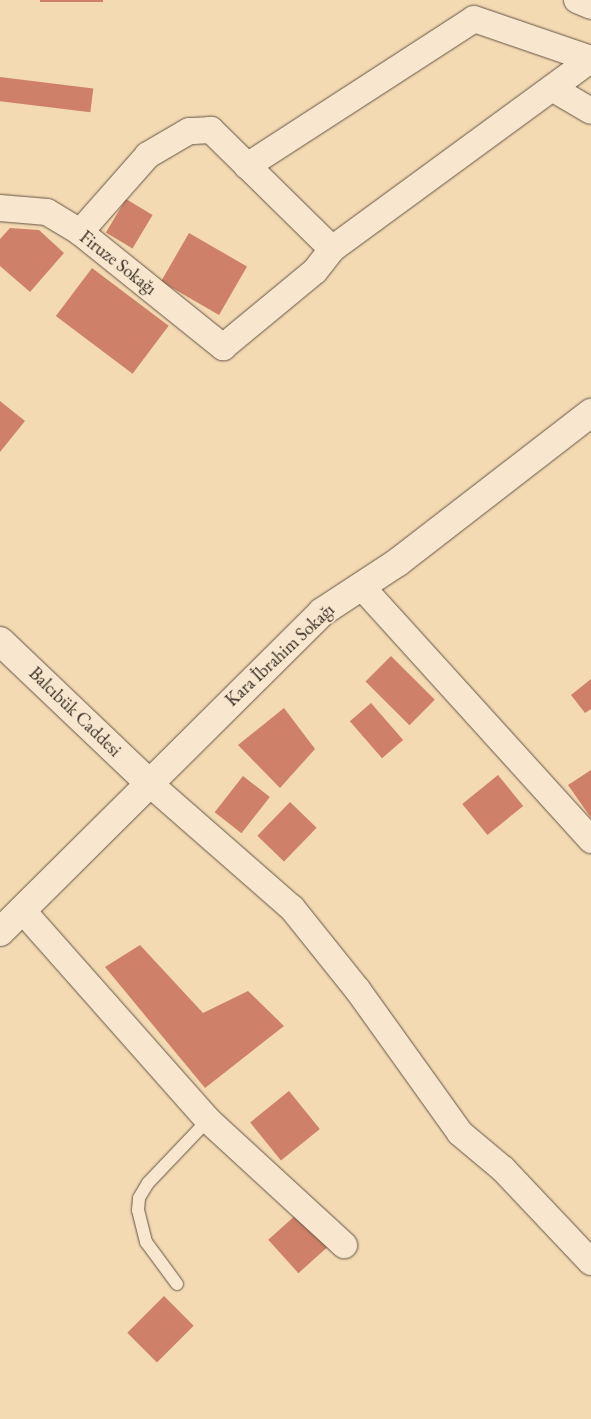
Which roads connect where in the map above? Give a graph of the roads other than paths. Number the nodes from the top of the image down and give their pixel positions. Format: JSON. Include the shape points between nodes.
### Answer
{"nodes":[{"id":1,"x":577,"y":0,"type":"edge"},
{"id":2,"x":591,"y":6,"type":"edge"},
{"id":3,"x":590,"y":60,"type":"edge"},
{"id":4,"x":552,"y":88,"type":"junction"},
{"id":5,"x":591,"y":111,"type":"edge"},
{"id":6,"x":247,"y":166,"type":"junction"},
{"id":7,"x":0,"y":208,"type":"edge"},
{"id":8,"x":80,"y":232,"type":"junction"},
{"id":9,"x":332,"y":248,"type":"junction"},
{"id":10,"x":591,"y":414,"type":"edge"},
{"id":11,"x":361,"y":586,"type":"junction"},
{"id":12,"x":0,"y":641,"type":"edge"},
{"id":13,"x":149,"y":783,"type":"junction"},
{"id":14,"x":591,"y":840,"type":"edge"},
{"id":15,"x":23,"y":911,"type":"junction"},
{"id":16,"x":0,"y":932,"type":"edge"},
{"id":17,"x":208,"y":1120,"type":"junction"},
{"id":18,"x":344,"y":1245,"type":"dead end"},
{"id":19,"x":591,"y":1262,"type":"edge"},
{"id":20,"x":177,"y":1284,"type":"dead end"}],
"edges":[{"from":1,"to":2,"type":"street"},
{"from":3,"to":4,"type":"street"},
{"from":3,"to":6,"type":"street","via":[[474,19]]},
{"from":4,"to":5,"type":"street"},
{"from":4,"to":9,"type":"street"},
{"from":6,"to":8,"type":"street","via":[[211,130],[189,131],[148,155]]},
{"from":6,"to":9,"type":"street"},
{"from":7,"to":8,"type":"street","name":"Firuze Sokağı","via":[[47,212]]},
{"from":8,"to":9,"type":"street","name":"Firuze Sokağı","via":[[223,347],[315,271]]},
{"from":10,"to":11,"type":"street","name":"Kara İbrahim Sokağı","via":[[398,562]]},
{"from":11,"to":13,"type":"street","name":"Kara İbrahim Sokağı","via":[[322,612]]},
{"from":11,"to":14,"type":"street"},
{"from":12,"to":13,"type":"street","name":"Balcıbük Caddesi"},
{"from":13,"to":15,"type":"street","name":"Kara İbrahim Sokağı"},
{"from":13,"to":19,"type":"street","via":[[292,908],[357,989],[460,1133],[503,1169]]},
{"from":15,"to":16,"type":"street","name":"Kara İbrahim Sokağı"},
{"from":15,"to":17,"type":"street"},
{"from":17,"to":18,"type":"street"},
{"from":17,"to":20,"type":"lane","via":[[148,1183],[139,1198],[138,1210],[146,1242]]}]}
